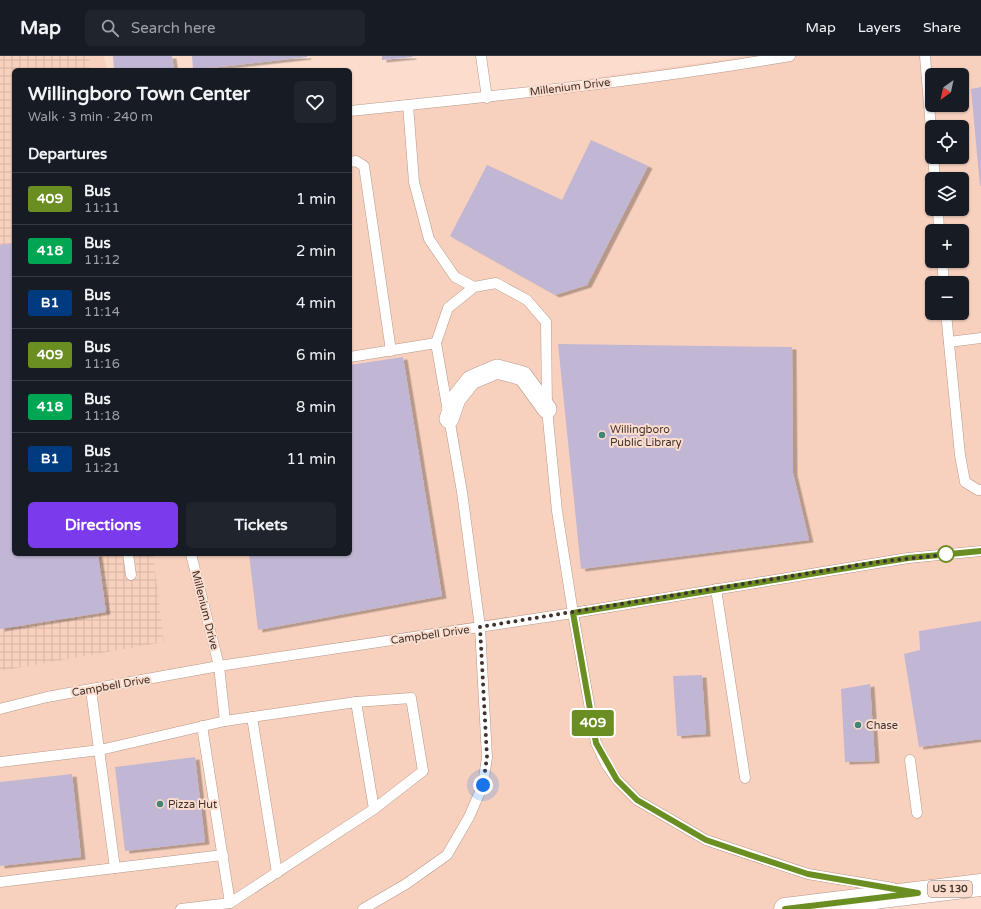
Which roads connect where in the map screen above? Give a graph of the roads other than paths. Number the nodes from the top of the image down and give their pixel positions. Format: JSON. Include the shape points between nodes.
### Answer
{"nodes":[{"id":1,"x":481,"y":56,"type":"edge"},
{"id":2,"x":790,"y":56,"type":"edge"},
{"id":3,"x":925,"y":56,"type":"edge"},
{"id":4,"x":487,"y":98,"type":"junction"},
{"id":5,"x":408,"y":105,"type":"junction"},
{"id":6,"x":352,"y":111,"type":"edge"},
{"id":7,"x":930,"y":120,"type":"edge"},
{"id":8,"x":352,"y":162,"type":"edge"},
{"id":9,"x":474,"y":287,"type":"junction"},
{"id":10,"x":947,"y":320,"type":"edge"},
{"id":11,"x":981,"y":338,"type":"edge"},
{"id":12,"x":949,"y":342,"type":"junction"},
{"id":13,"x":436,"y":343,"type":"junction"},
{"id":14,"x":391,"y":351,"type":"junction"},
{"id":15,"x":352,"y":357,"type":"edge"},
{"id":16,"x":547,"y":409,"type":"junction"},
{"id":17,"x":449,"y":419,"type":"junction"},
{"id":18,"x":981,"y":490,"type":"edge"},
{"id":19,"x":981,"y":551,"type":"edge"},
{"id":20,"x":128,"y":556,"type":"edge"},
{"id":21,"x":192,"y":556,"type":"edge"},
{"id":22,"x":131,"y":574,"type":"dead end"},
{"id":23,"x":716,"y":589,"type":"junction"},
{"id":24,"x":573,"y":613,"type":"junction"},
{"id":25,"x":480,"y":627,"type":"junction"},
{"id":26,"x":219,"y":666,"type":"junction"},
{"id":27,"x":91,"y":690,"type":"junction"},
{"id":28,"x":356,"y":702,"type":"junction"},
{"id":29,"x":0,"y":709,"type":"edge"},
{"id":30,"x":252,"y":717,"type":"junction"},
{"id":31,"x":224,"y":721,"type":"junction"},
{"id":32,"x":202,"y":726,"type":"junction"},
{"id":33,"x":100,"y":750,"type":"junction"},
{"id":34,"x":910,"y":760,"type":"dead end"},
{"id":35,"x":0,"y":762,"type":"edge"},
{"id":36,"x":745,"y":778,"type":"dead end"},
{"id":37,"x":374,"y":809,"type":"junction"},
{"id":38,"x":917,"y":813,"type":"dead end"},
{"id":39,"x":223,"y":855,"type":"junction"},
{"id":40,"x":115,"y":868,"type":"junction"},
{"id":41,"x":277,"y":873,"type":"junction"},
{"id":42,"x":0,"y":882,"type":"edge"},
{"id":43,"x":981,"y":885,"type":"edge"},
{"id":44,"x":918,"y":893,"type":"junction"},
{"id":45,"x":230,"y":903,"type":"junction"},
{"id":46,"x":181,"y":909,"type":"edge"},
{"id":47,"x":363,"y":909,"type":"edge"},
{"id":48,"x":785,"y":909,"type":"edge"}],
"edges":[{"from":1,"to":4,"type":"lane"},
{"from":2,"to":4,"type":"lane","name":"Millenium Drive"},
{"from":3,"to":7,"type":"lane"},
{"from":4,"to":5,"type":"lane","name":"Millenium Drive"},
{"from":5,"to":6,"type":"lane","name":"Millenium Drive"},
{"from":5,"to":9,"type":"lane","via":[[414,182],[429,239],[455,277]]},
{"from":8,"to":14,"type":"lane","via":[[364,166]]},
{"from":9,"to":13,"type":"lane","via":[[448,308]]},
{"from":9,"to":16,"type":"lane","via":[[496,283],[527,300],[546,322]]},
{"from":10,"to":12,"type":"lane"},
{"from":11,"to":12,"type":"lane"},
{"from":12,"to":18,"type":"lane","via":[[959,448],[965,482]]},
{"from":13,"to":14,"type":"lane"},
{"from":13,"to":17,"type":"lane"},
{"from":14,"to":15,"type":"lane"},
{"from":16,"to":17,"type":"street","via":[[523,376],[497,369],[471,380],[456,399]]},
{"from":16,"to":24,"type":"lane","via":[[557,511]]},
{"from":17,"to":25,"type":"lane","via":[[462,492]]},
{"from":19,"to":23,"type":"lane","name":"Campbell Drive","via":[[908,558]]},
{"from":20,"to":22,"type":"lane"},
{"from":21,"to":26,"type":"lane","name":"Millenium Drive"},
{"from":23,"to":24,"type":"lane","name":"Campbell Drive"},
{"from":23,"to":36,"type":"lane"},
{"from":24,"to":25,"type":"lane","name":"Campbell Drive"},
{"from":24,"to":44,"type":"lane","via":[[596,743],[617,780],[637,800],[706,840],[750,855],[808,874]]},
{"from":25,"to":26,"type":"lane","name":"Campbell Drive"},
{"from":25,"to":47,"type":"lane","via":[[487,757],[483,785],[469,817],[447,855],[406,884]]},
{"from":26,"to":27,"type":"lane","name":"Campbell Drive"},
{"from":26,"to":31,"type":"lane","name":"Millenium Drive"},
{"from":27,"to":29,"type":"lane","name":"Campbell Drive","via":[[47,697]]},
{"from":27,"to":33,"type":"lane"},
{"from":28,"to":30,"type":"lane"},
{"from":28,"to":37,"type":"lane"},
{"from":28,"to":37,"type":"lane","via":[[411,698],[423,771]]},
{"from":30,"to":31,"type":"lane"},
{"from":30,"to":41,"type":"lane"},
{"from":31,"to":32,"type":"lane"},
{"from":32,"to":33,"type":"lane"},
{"from":32,"to":39,"type":"lane"},
{"from":33,"to":35,"type":"lane"},
{"from":33,"to":40,"type":"lane"},
{"from":34,"to":38,"type":"lane"},
{"from":37,"to":41,"type":"lane"},
{"from":39,"to":40,"type":"lane"},
{"from":39,"to":45,"type":"lane"},
{"from":40,"to":42,"type":"lane"},
{"from":41,"to":45,"type":"lane"},
{"from":43,"to":44,"type":"highway","number":"US 130"},
{"from":44,"to":48,"type":"highway","number":"US 130"},
{"from":45,"to":46,"type":"lane"}]}
